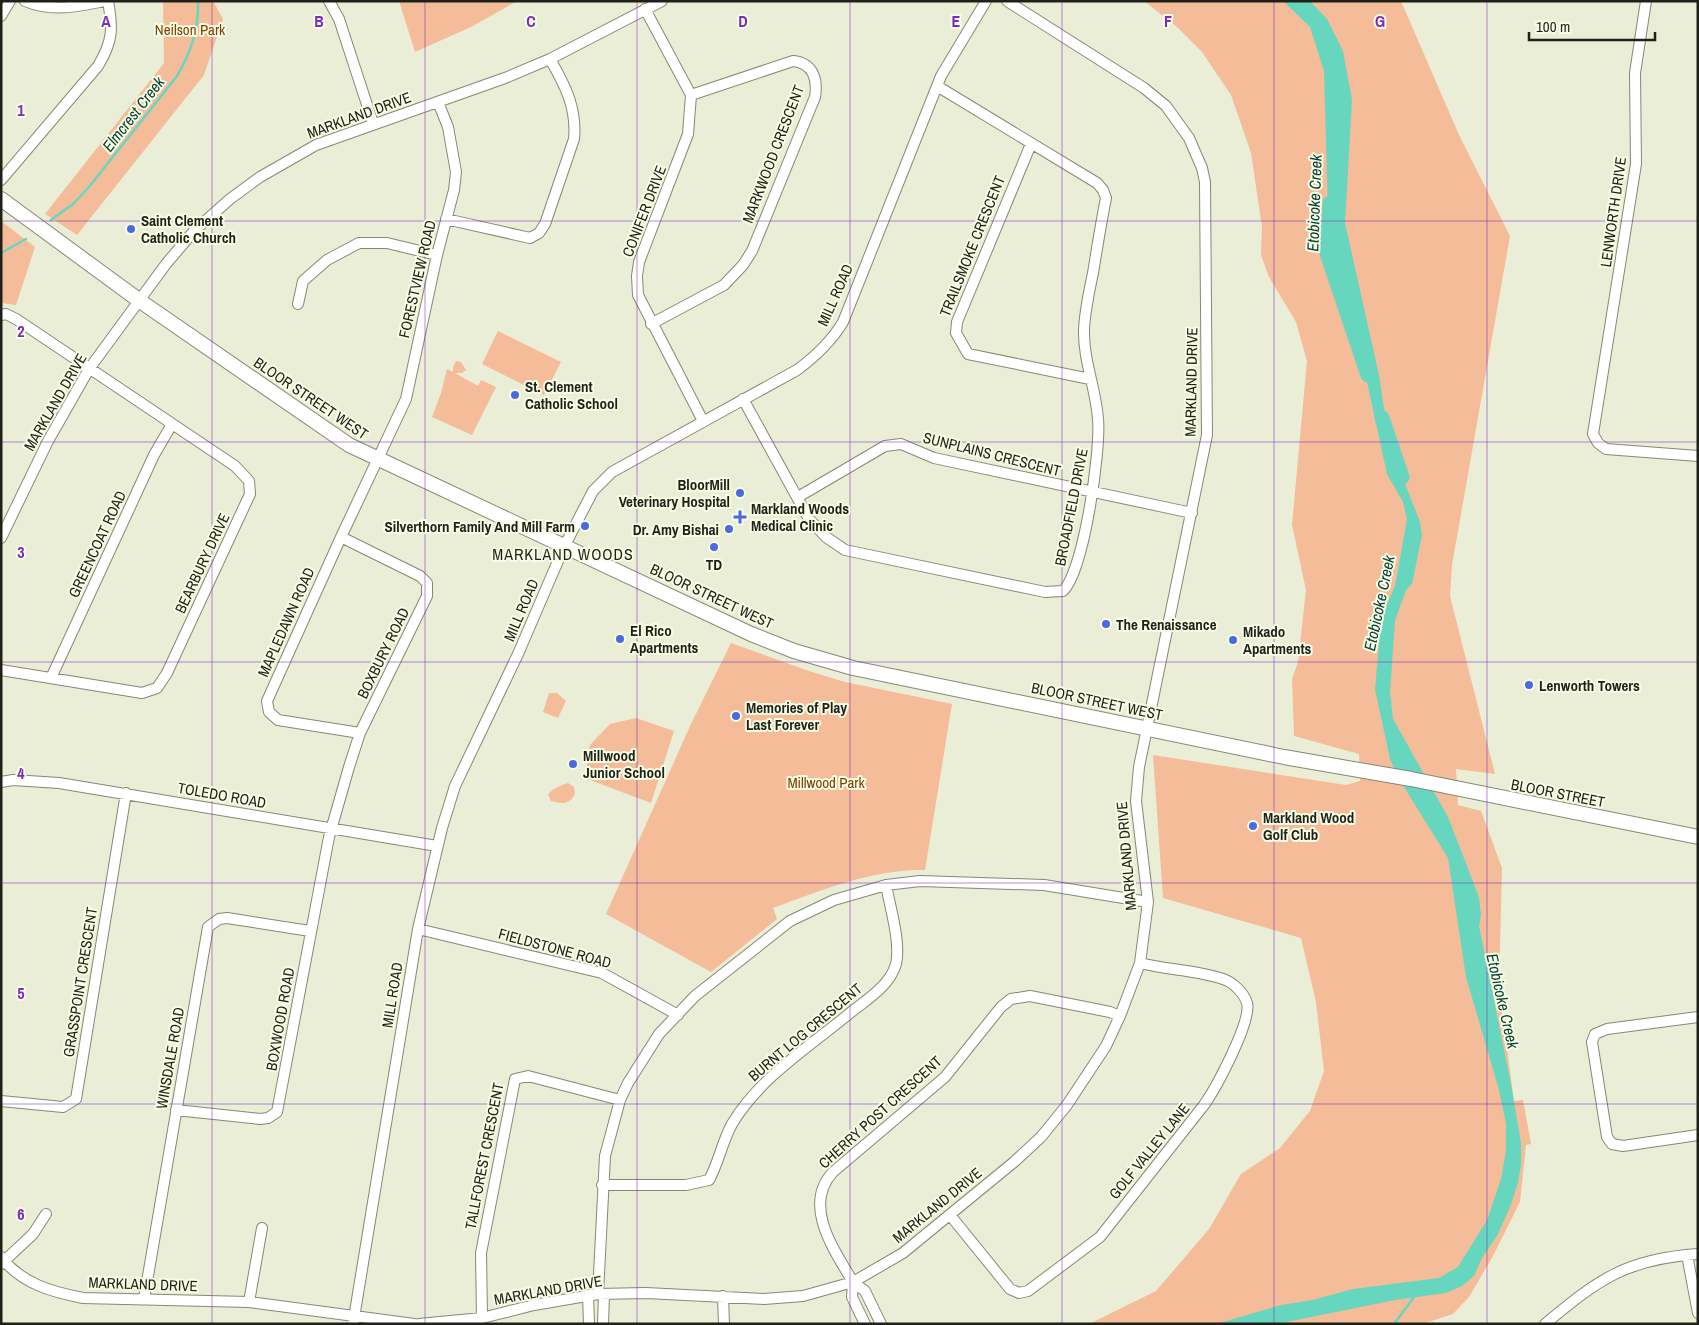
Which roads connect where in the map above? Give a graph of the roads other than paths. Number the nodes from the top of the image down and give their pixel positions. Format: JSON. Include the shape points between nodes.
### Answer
{"nodes":[{"id":1,"x":10,"y":1,"type":"edge"},
{"id":2,"x":24,"y":1,"type":"edge"},
{"id":3,"x":104,"y":1,"type":"edge"},
{"id":4,"x":108,"y":1,"type":"edge"},
{"id":5,"x":329,"y":1,"type":"edge"},
{"id":6,"x":662,"y":1,"type":"edge"},
{"id":7,"x":986,"y":1,"type":"edge"},
{"id":8,"x":1007,"y":1,"type":"edge"},
{"id":9,"x":1646,"y":1,"type":"edge"},
{"id":10,"x":645,"y":9,"type":"junction"},
{"id":11,"x":1,"y":16,"type":"edge"},
{"id":12,"x":550,"y":59,"type":"junction"},
{"id":13,"x":937,"y":86,"type":"junction"},
{"id":14,"x":691,"y":95,"type":"junction"},
{"id":15,"x":438,"y":102,"type":"junction"},
{"id":16,"x":373,"y":123,"type":"junction"},
{"id":17,"x":1031,"y":144,"type":"junction"},
{"id":18,"x":1,"y":180,"type":"edge"},
{"id":19,"x":1,"y":199,"type":"edge"},
{"id":20,"x":446,"y":219,"type":"junction"},
{"id":21,"x":437,"y":255,"type":"junction"},
{"id":22,"x":140,"y":301,"type":"junction"},
{"id":23,"x":298,"y":304,"type":"dead end"},
{"id":24,"x":1,"y":315,"type":"edge"},
{"id":25,"x":651,"y":324,"type":"junction"},
{"id":26,"x":89,"y":369,"type":"junction"},
{"id":27,"x":1090,"y":379,"type":"junction"},
{"id":28,"x":743,"y":400,"type":"junction"},
{"id":29,"x":703,"y":421,"type":"junction"},
{"id":30,"x":172,"y":424,"type":"junction"},
{"id":31,"x":1698,"y":456,"type":"edge"},
{"id":32,"x":377,"y":459,"type":"junction"},
{"id":33,"x":1092,"y":493,"type":"junction"},
{"id":34,"x":798,"y":497,"type":"junction"},
{"id":35,"x":1192,"y":513,"type":"junction"},
{"id":36,"x":341,"y":537,"type":"junction"},
{"id":37,"x":1,"y":538,"type":"edge"},
{"id":38,"x":564,"y":547,"type":"junction"},
{"id":39,"x":1,"y":670,"type":"edge"},
{"id":40,"x":51,"y":678,"type":"junction"},
{"id":41,"x":1147,"y":728,"type":"junction"},
{"id":42,"x":360,"y":733,"type":"junction"},
{"id":43,"x":1412,"y":779,"type":"joint"},
{"id":44,"x":1,"y":782,"type":"edge"},
{"id":45,"x":126,"y":793,"type":"junction"},
{"id":46,"x":331,"y":830,"type":"junction"},
{"id":47,"x":1698,"y":836,"type":"edge"},
{"id":48,"x":437,"y":846,"type":"junction"},
{"id":49,"x":886,"y":885,"type":"junction"},
{"id":50,"x":1148,"y":902,"type":"junction"},
{"id":51,"x":418,"y":929,"type":"junction"},
{"id":52,"x":310,"y":930,"type":"junction"},
{"id":53,"x":1140,"y":962,"type":"junction"},
{"id":54,"x":678,"y":1014,"type":"junction"},
{"id":55,"x":1120,"y":1016,"type":"junction"},
{"id":56,"x":1698,"y":1017,"type":"edge"},
{"id":57,"x":620,"y":1100,"type":"junction"},
{"id":58,"x":1,"y":1101,"type":"edge"},
{"id":59,"x":176,"y":1110,"type":"junction"},
{"id":60,"x":1698,"y":1135,"type":"edge"},
{"id":61,"x":602,"y":1185,"type":"junction"},
{"id":62,"x":46,"y":1214,"type":"dead end"},
{"id":63,"x":950,"y":1215,"type":"junction"},
{"id":64,"x":262,"y":1228,"type":"dead end"},
{"id":65,"x":1692,"y":1254,"type":"edge"},
{"id":66,"x":2,"y":1261,"type":"edge"},
{"id":67,"x":852,"y":1282,"type":"junction"},
{"id":68,"x":597,"y":1295,"type":"junction"},
{"id":69,"x":723,"y":1296,"type":"junction"},
{"id":70,"x":144,"y":1298,"type":"junction"},
{"id":71,"x":249,"y":1302,"type":"junction"},
{"id":72,"x":1698,"y":1313,"type":"edge"},
{"id":73,"x":482,"y":1318,"type":"junction"},
{"id":74,"x":354,"y":1320,"type":"edge"},
{"id":75,"x":414,"y":1324,"type":"edge"},
{"id":76,"x":419,"y":1324,"type":"edge"},
{"id":77,"x":589,"y":1324,"type":"edge"},
{"id":78,"x":603,"y":1324,"type":"edge"},
{"id":79,"x":724,"y":1324,"type":"edge"},
{"id":80,"x":864,"y":1324,"type":"edge"},
{"id":81,"x":881,"y":1324,"type":"edge"},
{"id":82,"x":1545,"y":1324,"type":"edge"}],
"edges":[{"from":1,"to":11,"type":"street"},
{"from":2,"to":3,"type":"street","via":[[60,8]]},
{"from":4,"to":18,"type":"street","via":[[113,28],[106,53]]},
{"from":5,"to":16,"type":"street","via":[[339,19]]},
{"from":6,"to":10,"type":"street","name":"MARKLAND DRIVE"},
{"from":7,"to":13,"type":"street","name":"MILL ROAD"},
{"from":8,"to":35,"type":"street","name":"MARKLAND DRIVE","via":[[1144,88],[1166,106],[1198,157],[1205,192],[1207,435]]},
{"from":9,"to":31,"type":"street","name":"LENWORTH DRIVE","via":[[1635,73],[1636,164],[1593,427],[1596,440],[1606,449]]},
{"from":10,"to":12,"type":"street","name":"MARKLAND DRIVE"},
{"from":10,"to":14,"type":"street"},
{"from":12,"to":15,"type":"street","name":"MARKLAND DRIVE"},
{"from":12,"to":20,"type":"street","via":[[570,98],[575,125],[574,139],[545,224],[530,238]]},
{"from":13,"to":17,"type":"street","name":"BROADFIELD DRIVE"},
{"from":13,"to":28,"type":"street","name":"MILL ROAD","via":[[836,334],[813,359]]},
{"from":14,"to":25,"type":"street","name":"CONIFER DRIVE","via":[[688,134],[637,276],[638,295]]},
{"from":14,"to":25,"type":"street","name":"MARKWOOD CRESCENT","via":[[793,61],[810,68],[816,78],[815,97],[752,251],[724,284]]},
{"from":15,"to":16,"type":"street","name":"MARKLAND DRIVE"},
{"from":15,"to":20,"type":"street","name":"FORESTVIEW ROAD","via":[[448,127],[456,172]]},
{"from":16,"to":22,"type":"street","name":"MARKLAND DRIVE","via":[[302,152],[230,198],[194,231]]},
{"from":17,"to":27,"type":"street","name":"BROADFIELD DRIVE","via":[[1097,183],[1106,198],[1086,302],[1084,331]]},
{"from":17,"to":27,"type":"street","name":"TRAILSMOKE CRESCENT","via":[[957,322],[956,333],[968,354]]},
{"from":19,"to":22,"type":"main road","name":"BLOOR STREET WEST"},
{"from":20,"to":21,"type":"street","name":"FORESTVIEW ROAD"},
{"from":21,"to":23,"type":"street","via":[[387,243],[360,242],[328,260],[303,281]]},
{"from":21,"to":32,"type":"street","name":"FORESTVIEW ROAD","via":[[406,399]]},
{"from":22,"to":26,"type":"street","name":"MARKLAND DRIVE"},
{"from":22,"to":32,"type":"main road","name":"BLOOR STREET WEST","via":[[325,430]]},
{"from":24,"to":26,"type":"street","name":"BEARBURY DRIVE","via":[[16,319]]},
{"from":25,"to":29,"type":"street","name":"CONIFER DRIVE"},
{"from":26,"to":30,"type":"street","name":"BEARBURY DRIVE"},
{"from":26,"to":37,"type":"street","name":"MARKLAND DRIVE","via":[[48,441]]},
{"from":27,"to":33,"type":"street","name":"BROADFIELD DRIVE","via":[[1098,418],[1099,444]]},
{"from":28,"to":29,"type":"street","name":"MILL ROAD"},
{"from":28,"to":34,"type":"street","name":"BROADFIELD DRIVE"},
{"from":29,"to":38,"type":"street","name":"MILL ROAD","via":[[612,472],[593,491]]},
{"from":30,"to":40,"type":"street","name":"GREENCOAT ROAD","via":[[154,455]]},
{"from":30,"to":40,"type":"street","name":"BEARBURY DRIVE","via":[[241,471],[249,481],[250,494],[167,673],[157,688],[142,693]]},
{"from":32,"to":36,"type":"street","name":"MAPLEDAWN ROAD"},
{"from":32,"to":38,"type":"main road","name":"BLOOR STREET WEST"},
{"from":33,"to":34,"type":"street","name":"SUNPLAINS CRESCENT","via":[[934,458],[901,444],[892,444]]},
{"from":33,"to":34,"type":"street","name":"BROADFIELD DRIVE","via":[[1071,581],[1062,591],[1053,592],[845,550],[809,519]]},
{"from":33,"to":35,"type":"street","name":"SUNPLAINS CRESCENT"},
{"from":35,"to":41,"type":"street","name":"MARKLAND DRIVE"},
{"from":36,"to":42,"type":"street","name":"BOXBURY ROAD","via":[[415,572],[428,587],[423,606]]},
{"from":36,"to":42,"type":"street","name":"MAPLEDAWN ROAD","via":[[267,706],[278,720]]},
{"from":38,"to":41,"type":"main road","name":"BLOOR STREET WEST","via":[[751,634],[802,654],[853,668]]},
{"from":38,"to":48,"type":"street","name":"MILL ROAD","via":[[518,654],[455,786]]},
{"from":39,"to":40,"type":"street","name":"BEARBURY DRIVE"},
{"from":41,"to":43,"type":"main road","name":"BLOOR STREET WEST"},
{"from":41,"to":50,"type":"street","name":"MARKLAND DRIVE","via":[[1136,791]]},
{"from":42,"to":46,"type":"street","name":"BOXBURY ROAD"},
{"from":43,"to":47,"type":"main road","name":"BLOOR STREET"},
{"from":44,"to":45,"type":"street","name":"TOLEDO ROAD","via":[[34,780]]},
{"from":45,"to":46,"type":"street","name":"TOLEDO ROAD"},
{"from":45,"to":58,"type":"street","name":"GRASSPOINT CRESCENT","via":[[76,1099],[63,1107]]},
{"from":46,"to":48,"type":"street","name":"TOLEDO ROAD"},
{"from":46,"to":52,"type":"street","name":"BOXWOOD ROAD"},
{"from":48,"to":51,"type":"street","name":"MILL ROAD"},
{"from":49,"to":50,"type":"street","via":[[920,881],[1044,884]]},
{"from":49,"to":54,"type":"street","via":[[834,900],[790,921],[695,996]]},
{"from":49,"to":61,"type":"street","name":"BURNT LOG CRESCENT","via":[[897,944],[896,964],[890,978],[747,1102],[731,1126],[709,1180],[686,1185]]},
{"from":50,"to":53,"type":"street","name":"MARKLAND DRIVE"},
{"from":51,"to":54,"type":"street","name":"FIELDSTONE ROAD","via":[[602,973]]},
{"from":51,"to":74,"type":"street","name":"MILL ROAD"},
{"from":52,"to":59,"type":"street","name":"BOXWOOD ROAD","via":[[278,1112],[260,1119]]},
{"from":52,"to":59,"type":"street","name":"WINSDALE ROAD","via":[[227,918],[219,919],[208,927]]},
{"from":53,"to":55,"type":"street","name":"MARKLAND DRIVE"},
{"from":53,"to":63,"type":"street","name":"GOLF VALLEY LANE","via":[[1224,979],[1238,989],[1247,1003],[1248,1012],[1232,1053],[1216,1088],[1204,1105],[1100,1237],[1028,1291],[1019,1293],[1010,1289]]},
{"from":54,"to":57,"type":"street","via":[[660,1034]]},
{"from":55,"to":63,"type":"street","name":"MARKLAND DRIVE","via":[[1106,1046],[1041,1137]]},
{"from":55,"to":67,"type":"street","name":"CHERRY POST CRESCENT","via":[[1030,996],[1011,999],[940,1081],[833,1172],[822,1188],[820,1215]]},
{"from":56,"to":60,"type":"street","via":[[1606,1029],[1595,1034],[1592,1042],[1607,1137],[1612,1144],[1624,1146]]},
{"from":57,"to":61,"type":"street","via":[[604,1156]]},
{"from":57,"to":73,"type":"street","name":"TALLFOREST CRESCENT","via":[[528,1076],[515,1079],[481,1252]]},
{"from":59,"to":70,"type":"street","name":"WINSDALE ROAD"},
{"from":61,"to":68,"type":"street"},
{"from":62,"to":66,"type":"street","via":[[33,1234]]},
{"from":63,"to":67,"type":"street","name":"MARKLAND DRIVE","via":[[897,1257]]},
{"from":64,"to":71,"type":"street"},
{"from":65,"to":72,"type":"street"},
{"from":65,"to":82,"type":"street","via":[[1662,1257],[1619,1270],[1600,1280]]},
{"from":66,"to":70,"type":"street","name":"MARKLAND DRIVE","via":[[35,1285],[58,1293],[83,1298]]},
{"from":67,"to":69,"type":"street","name":"MARKLAND DRIVE","via":[[790,1298]]},
{"from":67,"to":80,"type":"street","via":[[852,1297]]},
{"from":67,"to":81,"type":"street","via":[[865,1291]]},
{"from":68,"to":69,"type":"street","name":"MARKLAND DRIVE"},
{"from":68,"to":73,"type":"street","name":"MARKLAND DRIVE","via":[[534,1305]]},
{"from":68,"to":77,"type":"street"},
{"from":68,"to":78,"type":"street"},
{"from":69,"to":79,"type":"street"},
{"from":70,"to":71,"type":"street","name":"MARKLAND DRIVE"},
{"from":71,"to":74,"type":"street","name":"MARKLAND DRIVE"},
{"from":73,"to":76,"type":"street","name":"MARKLAND DRIVE"},
{"from":74,"to":75,"type":"street","name":"MARKLAND DRIVE"}]}
